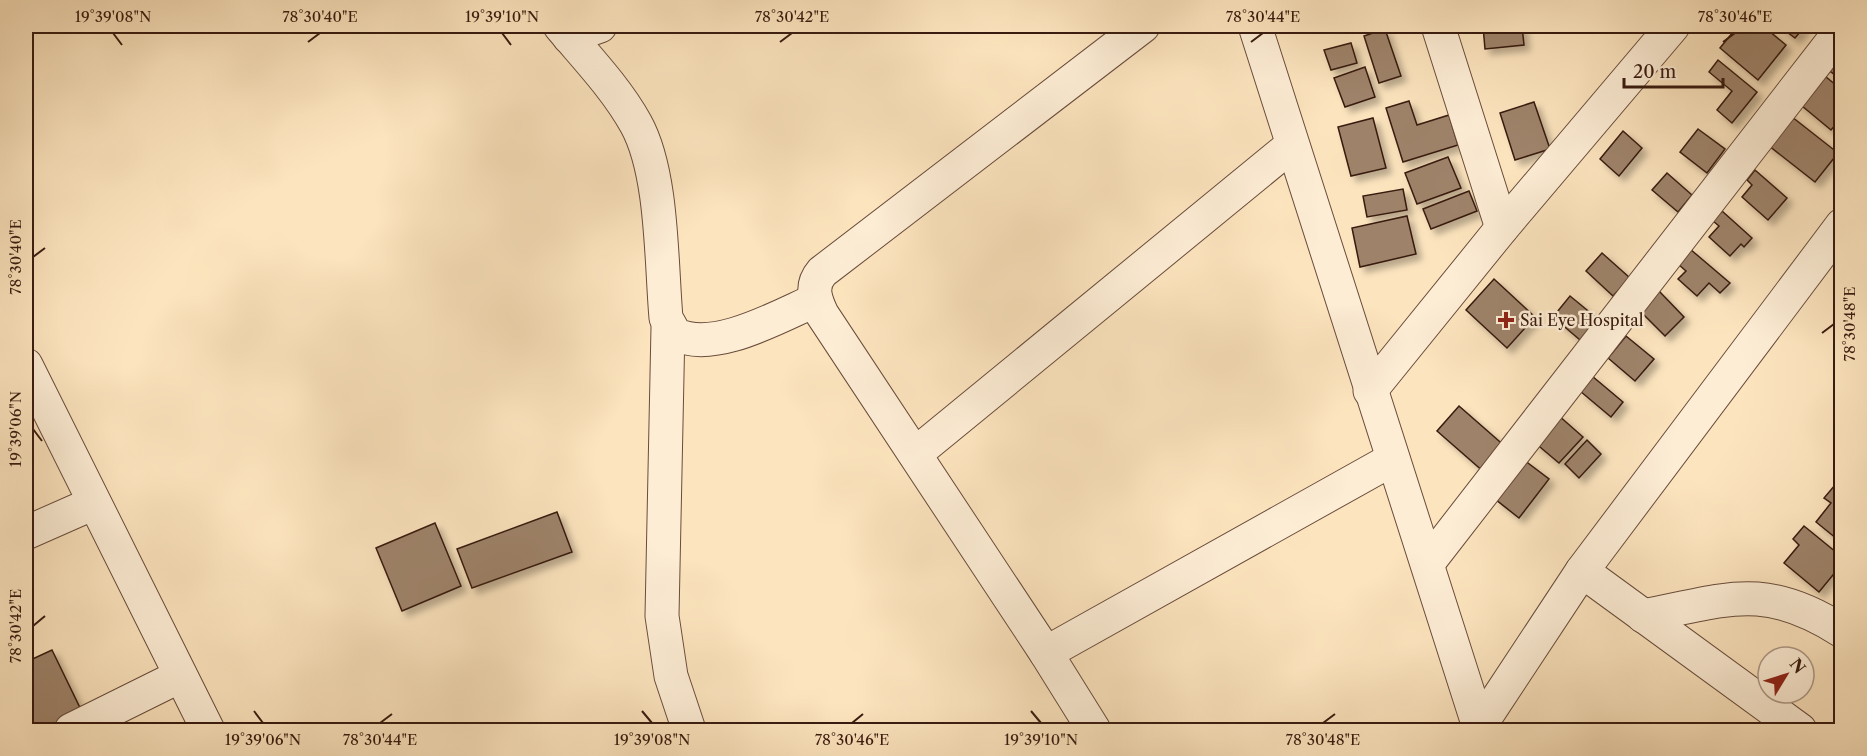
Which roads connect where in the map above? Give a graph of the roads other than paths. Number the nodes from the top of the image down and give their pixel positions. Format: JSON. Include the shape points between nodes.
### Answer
{"nodes":[{"id":1,"x":600,"y":26,"type":"edge"},
{"id":2,"x":1143,"y":26,"type":"edge"},
{"id":3,"x":1255,"y":26,"type":"edge"},
{"id":4,"x":1437,"y":26,"type":"edge"},
{"id":5,"x":1638,"y":26,"type":"edge"},
{"id":6,"x":1673,"y":26,"type":"edge"},
{"id":7,"x":1842,"y":29,"type":"edge"},
{"id":8,"x":564,"y":31,"type":"edge"},
{"id":9,"x":1649,"y":56,"type":"junction"},
{"id":10,"x":1292,"y":145,"type":"junction"},
{"id":11,"x":1842,"y":225,"type":"edge"},
{"id":12,"x":1502,"y":228,"type":"junction"},
{"id":13,"x":816,"y":300,"type":"junction"},
{"id":14,"x":668,"y":327,"type":"junction"},
{"id":15,"x":26,"y":366,"type":"edge"},
{"id":16,"x":1370,"y":391,"type":"junction"},
{"id":17,"x":915,"y":454,"type":"junction"},
{"id":18,"x":1393,"y":459,"type":"junction"},
{"id":19,"x":94,"y":503,"type":"junction"},
{"id":20,"x":26,"y":533,"type":"edge"},
{"id":21,"x":1428,"y":563,"type":"junction"},
{"id":22,"x":1582,"y":571,"type":"junction"},
{"id":23,"x":1643,"y":616,"type":"junction"},
{"id":24,"x":1842,"y":631,"type":"edge"},
{"id":25,"x":1046,"y":653,"type":"junction"},
{"id":26,"x":180,"y":676,"type":"junction"},
{"id":27,"x":1478,"y":729,"type":"edge"},
{"id":28,"x":71,"y":730,"type":"edge"},
{"id":29,"x":208,"y":730,"type":"edge"},
{"id":30,"x":689,"y":730,"type":"edge"},
{"id":31,"x":1094,"y":730,"type":"edge"},
{"id":32,"x":1800,"y":730,"type":"edge"}],
"edges":[{"from":1,"to":8,"type":"street"},
{"from":2,"to":13,"type":"street","via":[[822,272],[815,284]]},
{"from":3,"to":10,"type":"street"},
{"from":4,"to":12,"type":"street"},
{"from":5,"to":9,"type":"street"},
{"from":6,"to":9,"type":"street"},
{"from":7,"to":21,"type":"street"},
{"from":8,"to":14,"type":"street","via":[[618,97],[647,150],[654,177]]},
{"from":9,"to":12,"type":"street"},
{"from":10,"to":16,"type":"street"},
{"from":10,"to":17,"type":"street"},
{"from":11,"to":22,"type":"street"},
{"from":12,"to":16,"type":"street"},
{"from":13,"to":14,"type":"street","via":[[727,336],[692,340]]},
{"from":13,"to":17,"type":"street"},
{"from":14,"to":30,"type":"street","via":[[662,616],[671,676]]},
{"from":15,"to":19,"type":"street"},
{"from":16,"to":18,"type":"street"},
{"from":17,"to":25,"type":"street"},
{"from":18,"to":21,"type":"street"},
{"from":18,"to":25,"type":"street"},
{"from":19,"to":20,"type":"street"},
{"from":19,"to":26,"type":"street"},
{"from":21,"to":27,"type":"street"},
{"from":22,"to":23,"type":"street"},
{"from":22,"to":27,"type":"street"},
{"from":23,"to":24,"type":"street","via":[[1738,598],[1760,598],[1802,608]]},
{"from":23,"to":32,"type":"street"},
{"from":25,"to":31,"type":"street"},
{"from":26,"to":28,"type":"street"},
{"from":26,"to":29,"type":"street"}]}
